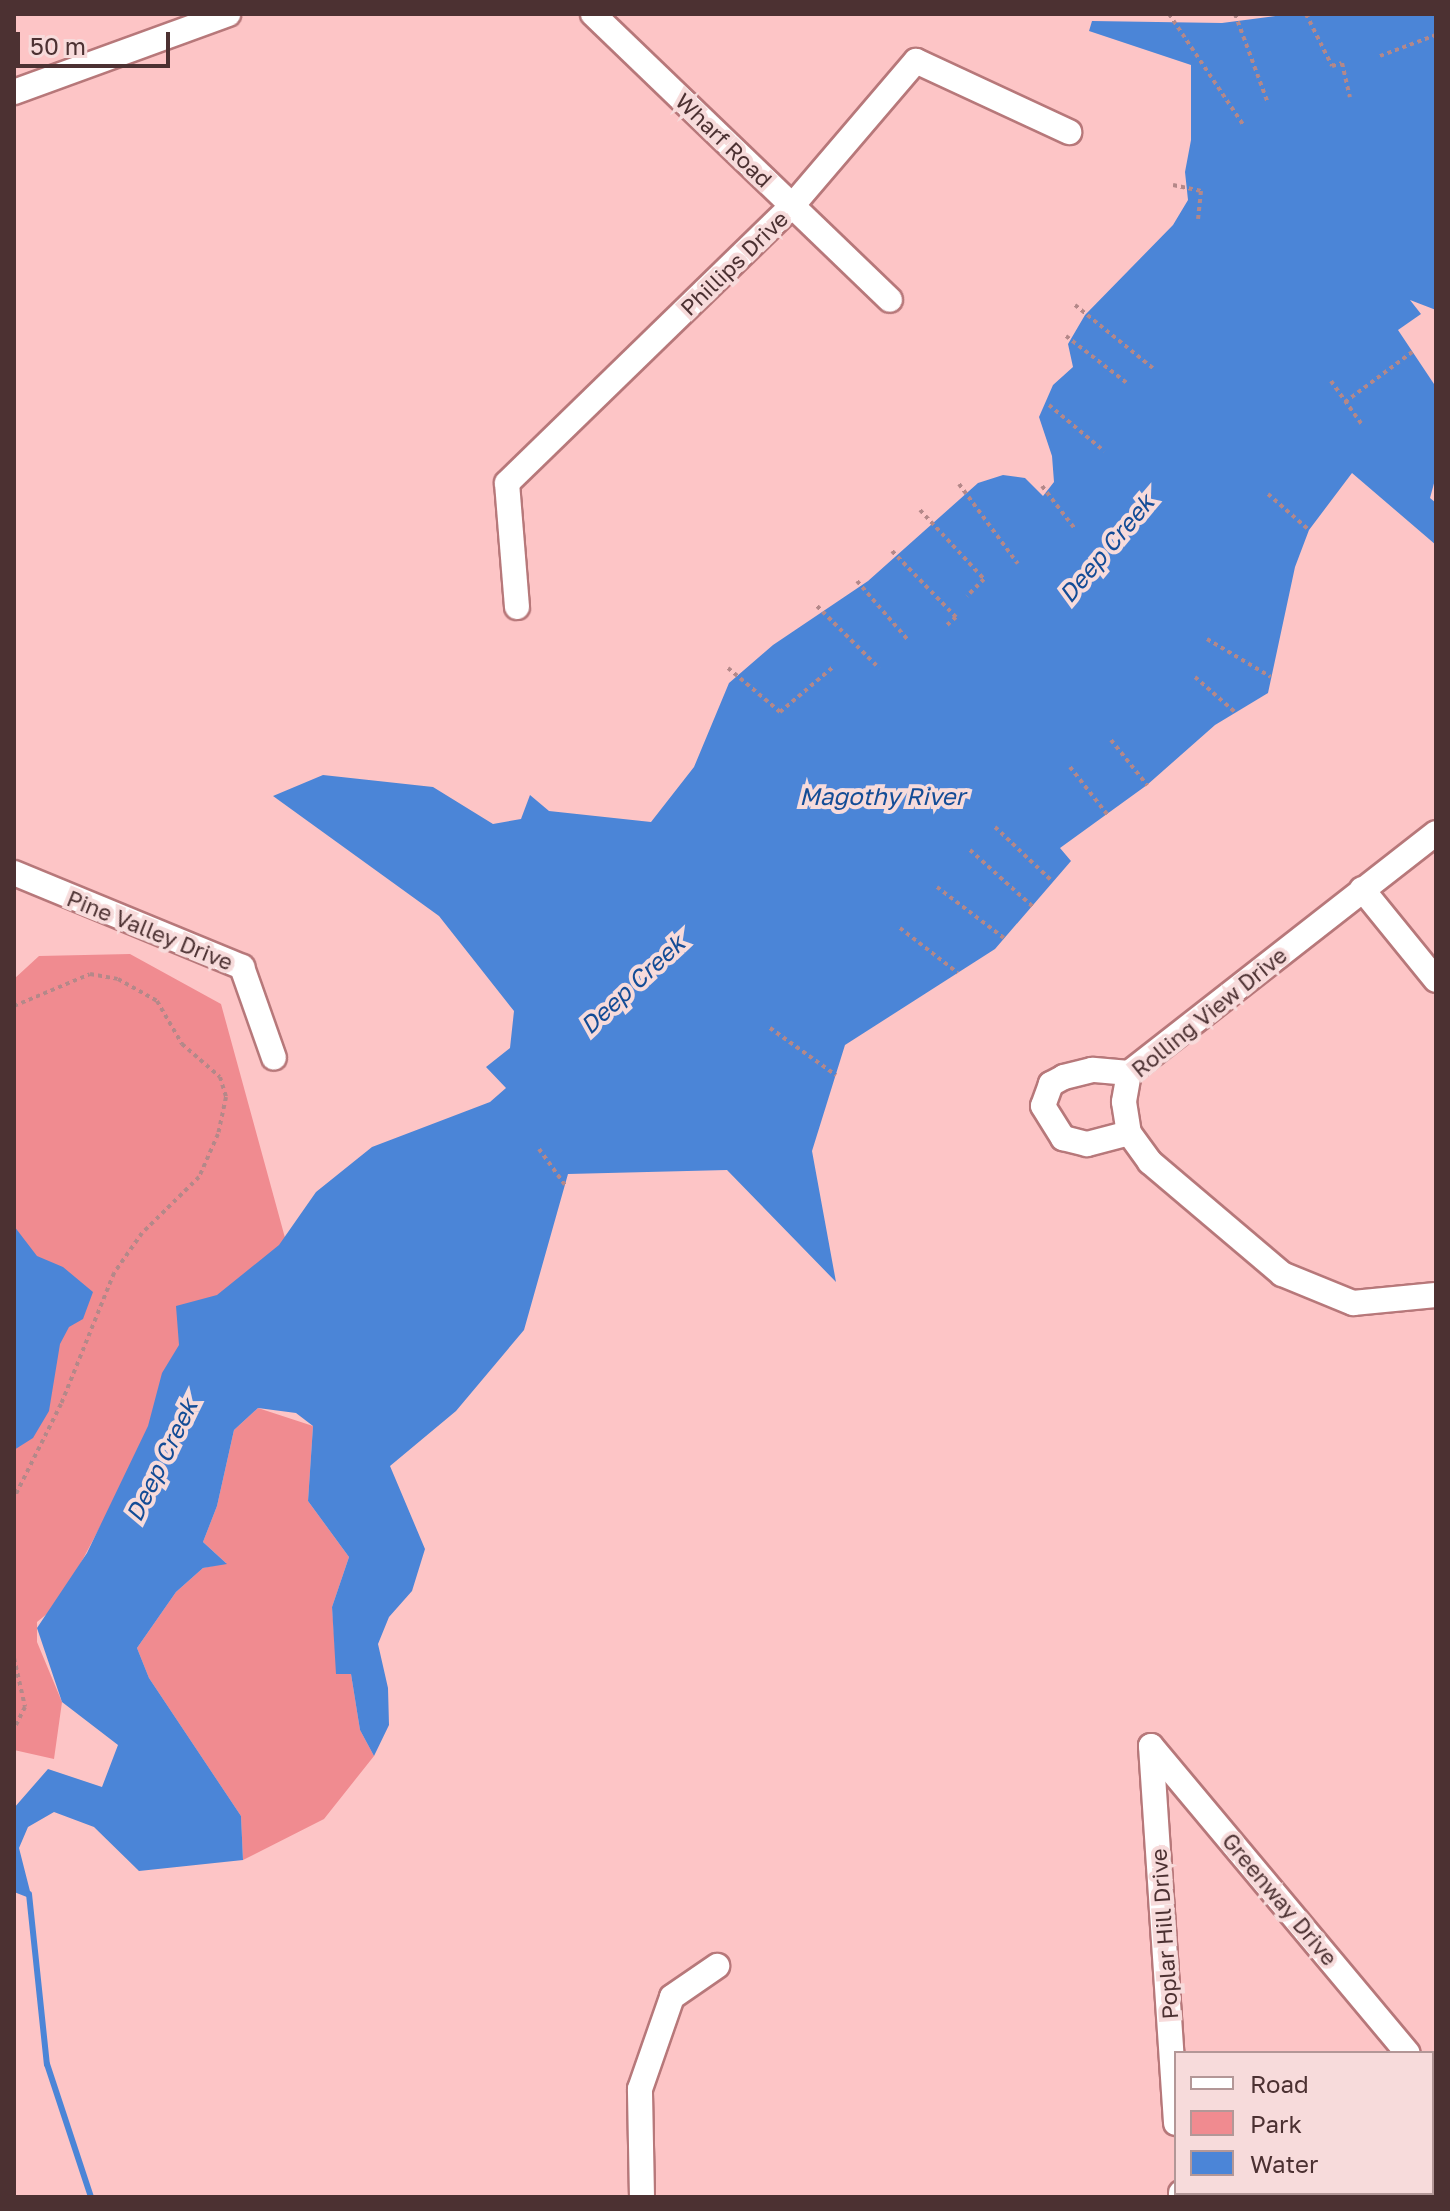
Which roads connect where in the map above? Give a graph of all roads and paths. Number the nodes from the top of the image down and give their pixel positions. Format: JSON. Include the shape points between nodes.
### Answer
{"nodes":[{"id":1,"x":228,"y":14,"type":"edge"},
{"id":2,"x":593,"y":14,"type":"edge"},
{"id":3,"x":1169,"y":14,"type":"edge"},
{"id":4,"x":1235,"y":14,"type":"edge"},
{"id":5,"x":1306,"y":14,"type":"edge"},
{"id":6,"x":1436,"y":35,"type":"edge"},
{"id":7,"x":1380,"y":56,"type":"dead end"},
{"id":8,"x":14,"y":92,"type":"edge"},
{"id":9,"x":1350,"y":97,"type":"dead end"},
{"id":10,"x":1268,"y":103,"type":"dead end"},
{"id":11,"x":1244,"y":126,"type":"dead end"},
{"id":12,"x":1069,"y":132,"type":"dead end"},
{"id":13,"x":1173,"y":185,"type":"dead end"},
{"id":14,"x":792,"y":206,"type":"junction"},
{"id":15,"x":1198,"y":219,"type":"dead end"},
{"id":16,"x":890,"y":300,"type":"dead end"},
{"id":17,"x":1075,"y":305,"type":"dead end"},
{"id":18,"x":1066,"y":336,"type":"dead end"},
{"id":19,"x":1412,"y":352,"type":"dead end"},
{"id":20,"x":1154,"y":369,"type":"dead end"},
{"id":21,"x":1331,"y":381,"type":"dead end"},
{"id":22,"x":1128,"y":384,"type":"dead end"},
{"id":23,"x":1345,"y":402,"type":"junction"},
{"id":24,"x":1049,"y":405,"type":"dead end"},
{"id":25,"x":1363,"y":426,"type":"dead end"},
{"id":26,"x":1104,"y":451,"type":"dead end"},
{"id":27,"x":959,"y":484,"type":"dead end"},
{"id":28,"x":1042,"y":486,"type":"dead end"},
{"id":29,"x":1268,"y":494,"type":"dead end"},
{"id":30,"x":920,"y":510,"type":"dead end"},
{"id":31,"x":1075,"y":529,"type":"dead end"},
{"id":32,"x":1309,"y":530,"type":"dead end"},
{"id":33,"x":892,"y":551,"type":"dead end"},
{"id":34,"x":1018,"y":564,"type":"dead end"},
{"id":35,"x":857,"y":581,"type":"dead end"},
{"id":36,"x":967,"y":596,"type":"dead end"},
{"id":37,"x":817,"y":606,"type":"dead end"},
{"id":38,"x":517,"y":607,"type":"dead end"},
{"id":39,"x":947,"y":625,"type":"dead end"},
{"id":40,"x":907,"y":639,"type":"dead end"},
{"id":41,"x":1207,"y":639,"type":"dead end"},
{"id":42,"x":833,"y":667,"type":"dead end"},
{"id":43,"x":728,"y":668,"type":"dead end"},
{"id":44,"x":879,"y":668,"type":"dead end"},
{"id":45,"x":1195,"y":677,"type":"dead end"},
{"id":46,"x":1271,"y":677,"type":"dead end"},
{"id":47,"x":1236,"y":713,"type":"dead end"},
{"id":48,"x":1111,"y":740,"type":"dead end"},
{"id":49,"x":1070,"y":767,"type":"dead end"},
{"id":50,"x":1147,"y":785,"type":"dead end"},
{"id":51,"x":1107,"y":814,"type":"dead end"},
{"id":52,"x":995,"y":827,"type":"dead end"},
{"id":53,"x":1436,"y":833,"type":"edge"},
{"id":54,"x":970,"y":850,"type":"dead end"},
{"id":55,"x":14,"y":873,"type":"edge"},
{"id":56,"x":1053,"y":882,"type":"dead end"},
{"id":57,"x":937,"y":887,"type":"dead end"},
{"id":58,"x":1362,"y":889,"type":"junction"},
{"id":59,"x":1032,"y":906,"type":"dead end"},
{"id":60,"x":900,"y":928,"type":"dead end"},
{"id":61,"x":1004,"y":938,"type":"dead end"},
{"id":62,"x":958,"y":973,"type":"dead end"},
{"id":63,"x":1436,"y":980,"type":"edge"},
{"id":64,"x":14,"y":1006,"type":"edge"},
{"id":65,"x":770,"y":1028,"type":"dead end"},
{"id":66,"x":274,"y":1058,"type":"dead end"},
{"id":67,"x":1129,"y":1073,"type":"junction"},
{"id":68,"x":836,"y":1075,"type":"dead end"},
{"id":69,"x":1129,"y":1133,"type":"junction"},
{"id":70,"x":539,"y":1149,"type":"dead end"},
{"id":71,"x":565,"y":1185,"type":"dead end"},
{"id":72,"x":1436,"y":1295,"type":"edge"},
{"id":73,"x":14,"y":1498,"type":"edge"},
{"id":74,"x":14,"y":1658,"type":"edge"},
{"id":75,"x":14,"y":1729,"type":"edge"},
{"id":76,"x":1151,"y":1746,"type":"joint"},
{"id":77,"x":717,"y":1966,"type":"dead end"},
{"id":78,"x":1406,"y":2051,"type":"edge"},
{"id":79,"x":1174,"y":2093,"type":"edge"},
{"id":80,"x":642,"y":2197,"type":"edge"}],
"edges":[{"from":1,"to":8,"type":"street"},
{"from":2,"to":14,"type":"street","name":"Wharf Road"},
{"from":3,"to":11,"type":"path"},
{"from":4,"to":10,"type":"path"},
{"from":5,"to":9,"type":"path","via":[[1332,66],[1342,63]]},
{"from":6,"to":7,"type":"path"},
{"from":12,"to":14,"type":"street","name":"Phillips Drive","via":[[916,61]]},
{"from":13,"to":15,"type":"path","via":[[1201,191]]},
{"from":14,"to":16,"type":"street","name":"Wharf Road"},
{"from":14,"to":38,"type":"street","name":"Phillips Drive","via":[[507,483]]},
{"from":17,"to":20,"type":"path"},
{"from":18,"to":22,"type":"path"},
{"from":19,"to":23,"type":"path"},
{"from":21,"to":23,"type":"path"},
{"from":23,"to":25,"type":"path"},
{"from":24,"to":26,"type":"path"},
{"from":27,"to":34,"type":"path"},
{"from":28,"to":31,"type":"path"},
{"from":29,"to":32,"type":"path"},
{"from":30,"to":36,"type":"path","via":[[984,579]]},
{"from":33,"to":39,"type":"path","via":[[956,617]]},
{"from":35,"to":40,"type":"path"},
{"from":37,"to":44,"type":"path"},
{"from":41,"to":46,"type":"path"},
{"from":42,"to":43,"type":"path","via":[[780,712]]},
{"from":45,"to":47,"type":"path"},
{"from":48,"to":50,"type":"path"},
{"from":49,"to":51,"type":"path"},
{"from":52,"to":56,"type":"path"},
{"from":53,"to":58,"type":"street","name":"Rolling View Drive"},
{"from":54,"to":59,"type":"path"},
{"from":55,"to":66,"type":"street","name":"Pine Valley Drive","via":[[242,967]]},
{"from":57,"to":61,"type":"path"},
{"from":58,"to":63,"type":"street"},
{"from":58,"to":67,"type":"street","name":"Rolling View Drive"},
{"from":60,"to":62,"type":"path"},
{"from":64,"to":73,"type":"path","via":[[90,974],[118,979],[157,1001],[182,1044],[220,1077],[226,1097],[218,1134],[199,1177],[142,1233],[114,1273],[61,1404]]},
{"from":65,"to":68,"type":"path"},
{"from":67,"to":69,"type":"street","name":"Rolling View Drive","via":[[1124,1102]]},
{"from":67,"to":69,"type":"street","via":[[1092,1070],[1064,1077],[1051,1084],[1043,1106],[1063,1138],[1087,1144]]},
{"from":69,"to":72,"type":"street","via":[[1150,1162],[1282,1274],[1353,1303]]},
{"from":70,"to":71,"type":"path"},
{"from":74,"to":75,"type":"path","via":[[25,1707]]},
{"from":76,"to":78,"type":"street","name":"Greenway Drive"},
{"from":76,"to":79,"type":"street","name":"Poplar Hill Drive"},
{"from":77,"to":80,"type":"street","via":[[672,1997],[640,2089]]}]}
